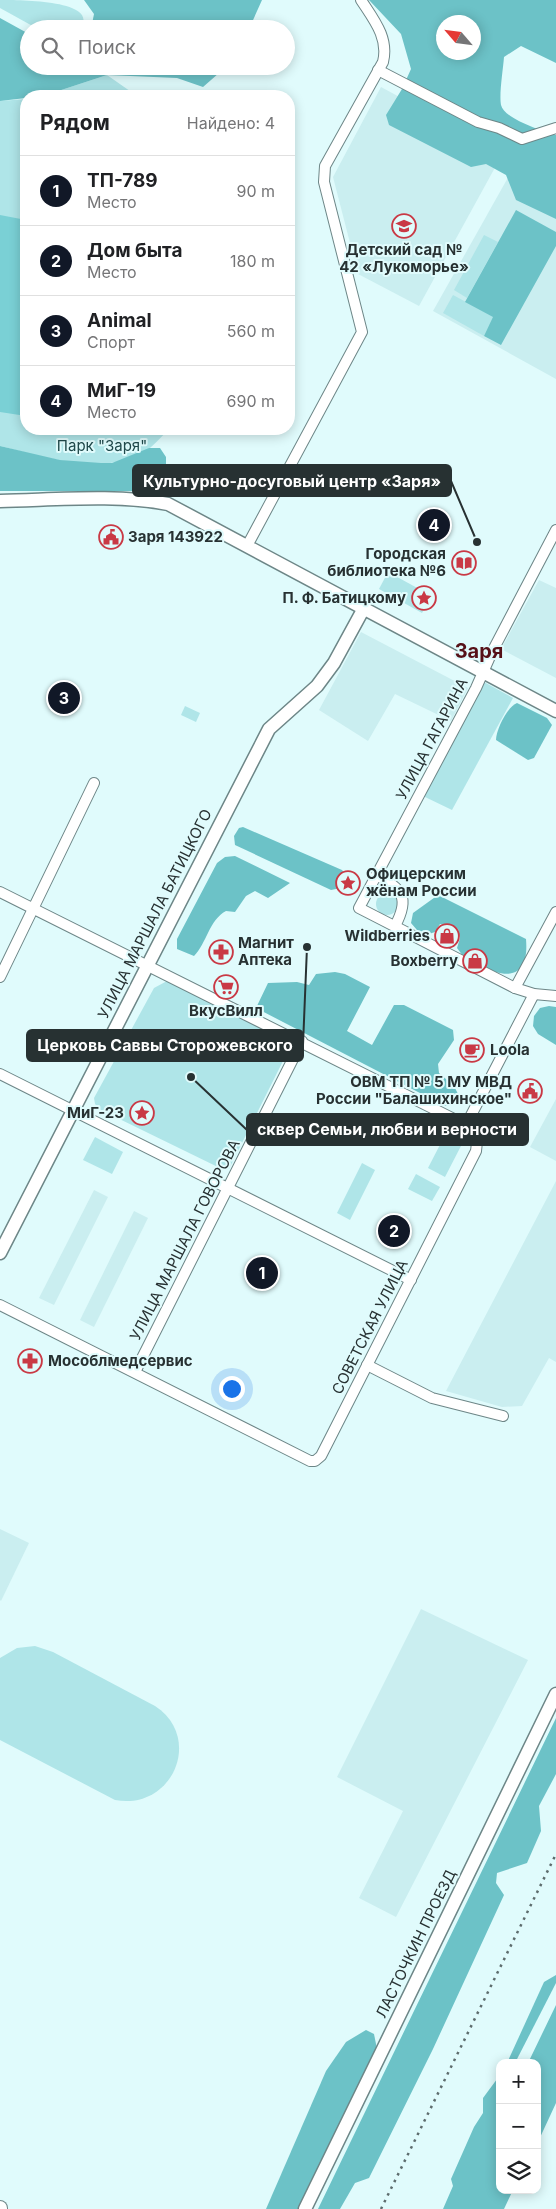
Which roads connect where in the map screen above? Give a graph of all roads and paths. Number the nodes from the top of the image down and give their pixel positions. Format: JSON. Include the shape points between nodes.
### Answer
{"nodes":[{"id":1,"x":361,"y":0,"type":"edge"},
{"id":2,"x":380,"y":66,"type":"junction"},
{"id":3,"x":556,"y":128,"type":"edge"},
{"id":4,"x":0,"y":501,"type":"edge"},
{"id":5,"x":556,"y":530,"type":"edge"},
{"id":6,"x":247,"y":546,"type":"junction"},
{"id":7,"x":364,"y":608,"type":"junction"},
{"id":8,"x":483,"y":672,"type":"junction"},
{"id":9,"x":556,"y":711,"type":"edge"},
{"id":10,"x":94,"y":783,"type":"dead end"},
{"id":11,"x":376,"y":875,"type":"junction"},
{"id":12,"x":0,"y":892,"type":"edge"},
{"id":13,"x":34,"y":908,"type":"junction"},
{"id":14,"x":556,"y":912,"type":"edge"},
{"id":15,"x":395,"y":926,"type":"junction"},
{"id":16,"x":148,"y":964,"type":"junction"},
{"id":17,"x":0,"y":977,"type":"edge"},
{"id":18,"x":515,"y":988,"type":"junction"},
{"id":19,"x":534,"y":994,"type":"junction"},
{"id":20,"x":556,"y":996,"type":"edge"},
{"id":21,"x":302,"y":1041,"type":"junction"},
{"id":22,"x":0,"y":1074,"type":"edge"},
{"id":23,"x":73,"y":1110,"type":"junction"},
{"id":24,"x":466,"y":1125,"type":"junction"},
{"id":25,"x":228,"y":1187,"type":"junction"},
{"id":26,"x":0,"y":1254,"type":"edge"},
{"id":27,"x":412,"y":1280,"type":"junction"},
{"id":28,"x":0,"y":1305,"type":"edge"},
{"id":29,"x":367,"y":1365,"type":"junction"},
{"id":30,"x":135,"y":1372,"type":"junction"},
{"id":31,"x":503,"y":1416,"type":"dead end"},
{"id":32,"x":556,"y":1694,"type":"edge"},
{"id":33,"x":305,"y":2209,"type":"edge"}],
"edges":[{"from":1,"to":2,"type":"street","via":[[383,38],[386,51]]},
{"from":2,"to":3,"type":"street","via":[[478,122],[522,139]]},
{"from":2,"to":6,"type":"street","via":[[325,166],[324,182],[362,332]]},
{"from":4,"to":6,"type":"street","via":[[155,501],[168,504]]},
{"from":5,"to":8,"type":"street","name":"УЛИЦА ГАГАРИНА"},
{"from":6,"to":7,"type":"street"},
{"from":7,"to":8,"type":"street"},
{"from":7,"to":16,"type":"street","name":"УЛИЦА МАРШАЛА БАТИЦКОГО","via":[[334,663],[317,686],[269,729]]},
{"from":8,"to":9,"type":"street"},
{"from":8,"to":11,"type":"street","name":"УЛИЦА ГАГАРИНА"},
{"from":10,"to":13,"type":"street"},
{"from":11,"to":15,"type":"street","via":[[392,883],[402,896],[403,911]]},
{"from":11,"to":15,"type":"street","name":"УЛИЦА ГАГАРИНА","via":[[359,908]]},
{"from":12,"to":13,"type":"street"},
{"from":13,"to":16,"type":"street"},
{"from":13,"to":17,"type":"street"},
{"from":14,"to":18,"type":"street"},
{"from":15,"to":18,"type":"street"},
{"from":16,"to":21,"type":"street"},
{"from":16,"to":23,"type":"street","name":"УЛИЦА МАРШАЛА БАТИЦКОГО"},
{"from":18,"to":19,"type":"street"},
{"from":19,"to":20,"type":"street"},
{"from":19,"to":24,"type":"street"},
{"from":21,"to":24,"type":"street"},
{"from":21,"to":25,"type":"street","name":"УЛИЦА МАРШАЛА ГОВОРОВА"},
{"from":22,"to":23,"type":"street"},
{"from":23,"to":25,"type":"street"},
{"from":23,"to":26,"type":"street","name":"УЛИЦА МАРШАЛА БАТИЦКОГО"},
{"from":24,"to":27,"type":"street","name":"СОВЕТСКАЯ УЛИЦА","via":[[478,1139],[476,1151]]},
{"from":25,"to":27,"type":"street"},
{"from":25,"to":30,"type":"street","name":"УЛИЦА МАРШАЛА ГОВОРОВА"},
{"from":27,"to":29,"type":"street","name":"СОВЕТСКАЯ УЛИЦА"},
{"from":28,"to":30,"type":"street"},
{"from":29,"to":30,"type":"street","name":"СОВЕТСКАЯ УЛИЦА","via":[[315,1461]]},
{"from":29,"to":31,"type":"street","via":[[432,1398]]},
{"from":32,"to":33,"type":"street","name":"ЛАСТОЧКИН ПРОЕЗД"}]}
